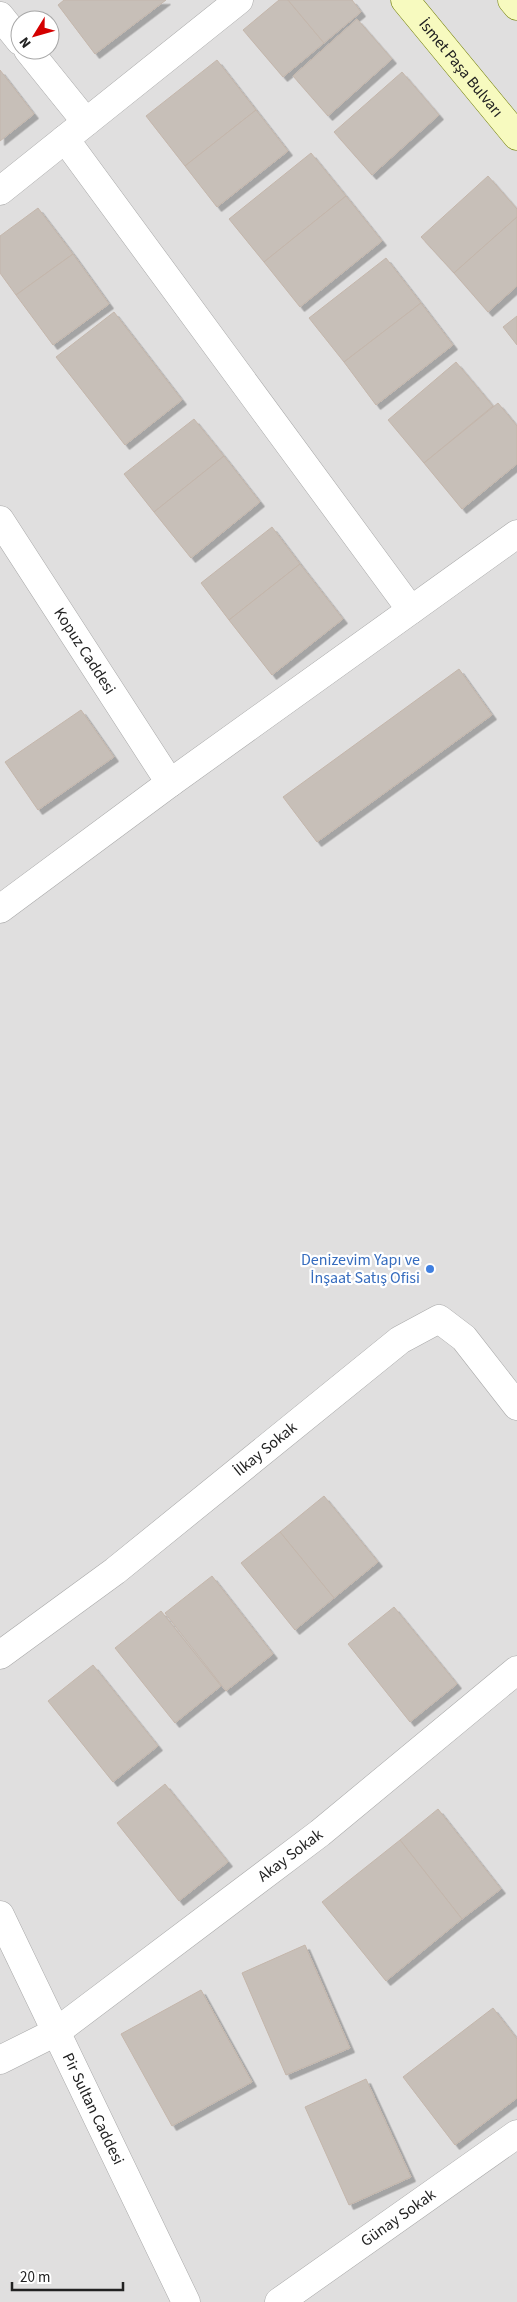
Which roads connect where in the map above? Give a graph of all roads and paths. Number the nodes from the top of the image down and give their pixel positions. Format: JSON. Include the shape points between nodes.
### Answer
{"nodes":[{"id":1,"x":239,"y":0,"type":"edge"},
{"id":2,"x":404,"y":0,"type":"edge"},
{"id":3,"x":512,"y":0,"type":"edge"},
{"id":4,"x":517,"y":6,"type":"edge"},
{"id":5,"x":0,"y":16,"type":"edge"},
{"id":6,"x":10,"y":28,"type":"edge"},
{"id":7,"x":36,"y":60,"type":"edge"},
{"id":8,"x":86,"y":122,"type":"junction"},
{"id":9,"x":517,"y":136,"type":"edge"},
{"id":10,"x":65,"y":138,"type":"junction"},
{"id":11,"x":0,"y":191,"type":"edge"},
{"id":12,"x":0,"y":520,"type":"edge"},
{"id":13,"x":517,"y":534,"type":"edge"},
{"id":14,"x":411,"y":610,"type":"junction"},
{"id":15,"x":170,"y":784,"type":"junction"},
{"id":16,"x":0,"y":909,"type":"edge"},
{"id":17,"x":517,"y":1406,"type":"edge"},
{"id":18,"x":0,"y":1655,"type":"edge"},
{"id":19,"x":517,"y":1670,"type":"edge"},
{"id":20,"x":0,"y":1915,"type":"edge"},
{"id":21,"x":56,"y":2032,"type":"junction"},
{"id":22,"x":0,"y":2060,"type":"edge"},
{"id":23,"x":517,"y":2134,"type":"edge"},
{"id":24,"x":186,"y":2302,"type":"edge"},
{"id":25,"x":279,"y":2302,"type":"edge"}],
"edges":[{"from":1,"to":8,"type":"street"},
{"from":2,"to":9,"type":"street","name":"İsmet Paşa Bulvarı"},
{"from":3,"to":4,"type":"street"},
{"from":5,"to":6,"type":"street"},
{"from":7,"to":8,"type":"street"},
{"from":8,"to":10,"type":"street"},
{"from":10,"to":11,"type":"street"},
{"from":10,"to":14,"type":"street"},
{"from":12,"to":15,"type":"street","name":"Kopuz Caddesi"},
{"from":13,"to":14,"type":"street"},
{"from":14,"to":15,"type":"street"},
{"from":15,"to":16,"type":"street"},
{"from":17,"to":18,"type":"street","name":"İlkay Sokak","via":[[464,1338],[439,1319],[400,1340],[115,1571]]},
{"from":19,"to":21,"type":"street","name":"Akay Sokak","via":[[320,1833]]},
{"from":20,"to":21,"type":"street","name":"Pir Sultan Caddesi"},
{"from":21,"to":22,"type":"street","name":"Akay Sokak"},
{"from":21,"to":24,"type":"street","name":"Pir Sultan Caddesi"},
{"from":23,"to":25,"type":"street","name":"Günay Sokak"}]}
